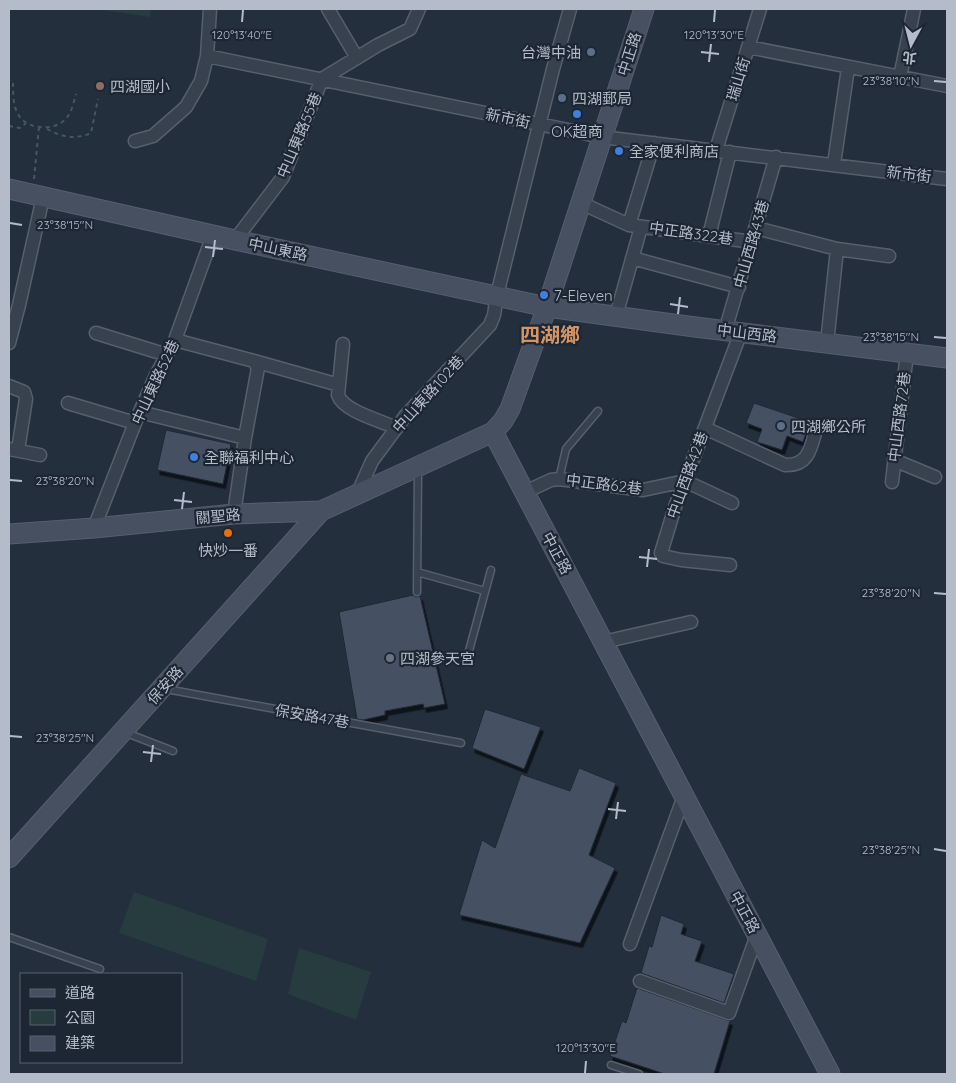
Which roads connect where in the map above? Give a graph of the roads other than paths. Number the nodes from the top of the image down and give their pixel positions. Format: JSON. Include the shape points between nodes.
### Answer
{"nodes":[{"id":1,"x":210,"y":9,"type":"edge"},
{"id":2,"x":328,"y":9,"type":"edge"},
{"id":3,"x":419,"y":9,"type":"edge"},
{"id":4,"x":570,"y":9,"type":"edge"},
{"id":5,"x":644,"y":9,"type":"edge"},
{"id":6,"x":760,"y":9,"type":"edge"},
{"id":7,"x":914,"y":9,"type":"edge"},
{"id":8,"x":748,"y":47,"type":"junction"},
{"id":9,"x":207,"y":56,"type":"junction"},
{"id":10,"x":357,"y":58,"type":"junction"},
{"id":11,"x":848,"y":68,"type":"junction"},
{"id":12,"x":900,"y":77,"type":"junction"},
{"id":13,"x":322,"y":79,"type":"junction"},
{"id":14,"x":947,"y":86,"type":"edge"},
{"id":15,"x":540,"y":124,"type":"junction"},
{"id":16,"x":602,"y":137,"type":"junction"},
{"id":17,"x":135,"y":141,"type":"dead end"},
{"id":18,"x":654,"y":143,"type":"junction"},
{"id":19,"x":716,"y":150,"type":"junction"},
{"id":20,"x":730,"y":152,"type":"junction"},
{"id":21,"x":776,"y":157,"type":"junction"},
{"id":22,"x":834,"y":164,"type":"junction"},
{"id":23,"x":947,"y":179,"type":"edge"},
{"id":24,"x":9,"y":189,"type":"edge"},
{"id":25,"x":38,"y":190,"type":"junction"},
{"id":26,"x":581,"y":203,"type":"junction"},
{"id":27,"x":635,"y":226,"type":"junction"},
{"id":28,"x":756,"y":228,"type":"junction"},
{"id":29,"x":213,"y":235,"type":"junction"},
{"id":30,"x":709,"y":236,"type":"junction"},
{"id":31,"x":235,"y":240,"type":"junction"},
{"id":32,"x":752,"y":242,"type":"junction"},
{"id":33,"x":837,"y":250,"type":"junction"},
{"id":34,"x":888,"y":256,"type":"dead end"},
{"id":35,"x":632,"y":258,"type":"junction"},
{"id":36,"x":739,"y":287,"type":"junction"},
{"id":37,"x":497,"y":295,"type":"junction"},
{"id":38,"x":14,"y":304,"type":"edge"},
{"id":39,"x":547,"y":307,"type":"junction"},
{"id":40,"x":616,"y":316,"type":"junction"},
{"id":41,"x":733,"y":331,"type":"junction"},
{"id":42,"x":96,"y":333,"type":"dead end"},
{"id":43,"x":175,"y":340,"type":"junction"},
{"id":44,"x":9,"y":343,"type":"edge"},
{"id":45,"x":827,"y":343,"type":"junction"},
{"id":46,"x":343,"y":344,"type":"dead end"},
{"id":47,"x":907,"y":353,"type":"junction"},
{"id":48,"x":167,"y":355,"type":"junction"},
{"id":49,"x":947,"y":358,"type":"edge"},
{"id":50,"x":254,"y":360,"type":"junction"},
{"id":51,"x":339,"y":385,"type":"junction"},
{"id":52,"x":9,"y":386,"type":"edge"},
{"id":53,"x":68,"y":403,"type":"dead end"},
{"id":54,"x":598,"y":411,"type":"dead end"},
{"id":55,"x":137,"y":418,"type":"junction"},
{"id":56,"x":817,"y":426,"type":"dead end"},
{"id":57,"x":397,"y":428,"type":"junction"},
{"id":58,"x":705,"y":428,"type":"junction"},
{"id":59,"x":493,"y":432,"type":"junction"},
{"id":60,"x":244,"y":438,"type":"junction"},
{"id":61,"x":13,"y":450,"type":"edge"},
{"id":62,"x":40,"y":455,"type":"dead end"},
{"id":63,"x":894,"y":460,"type":"junction"},
{"id":64,"x":418,"y":466,"type":"junction"},
{"id":65,"x":935,"y":477,"type":"dead end"},
{"id":66,"x":559,"y":479,"type":"junction"},
{"id":67,"x":684,"y":481,"type":"junction"},
{"id":68,"x":892,"y":482,"type":"dead end"},
{"id":69,"x":525,"y":492,"type":"junction"},
{"id":70,"x":357,"y":495,"type":"junction"},
{"id":71,"x":732,"y":503,"type":"dead end"},
{"id":72,"x":321,"y":511,"type":"junction"},
{"id":73,"x":234,"y":514,"type":"junction"},
{"id":74,"x":94,"y":528,"type":"junction"},
{"id":75,"x":9,"y":534,"type":"edge"},
{"id":76,"x":730,"y":565,"type":"dead end"},
{"id":77,"x":491,"y":570,"type":"dead end"},
{"id":78,"x":417,"y":572,"type":"junction"},
{"id":79,"x":485,"y":591,"type":"junction"},
{"id":80,"x":417,"y":592,"type":"dead end"},
{"id":81,"x":691,"y":622,"type":"dead end"},
{"id":82,"x":603,"y":642,"type":"junction"},
{"id":83,"x":467,"y":658,"type":"dead end"},
{"id":84,"x":162,"y":689,"type":"junction"},
{"id":85,"x":123,"y":732,"type":"junction"},
{"id":86,"x":461,"y":744,"type":"dead end"},
{"id":87,"x":173,"y":751,"type":"dead end"},
{"id":88,"x":684,"y":796,"type":"junction"},
{"id":89,"x":9,"y":858,"type":"edge"},
{"id":90,"x":757,"y":935,"type":"junction"},
{"id":91,"x":9,"y":937,"type":"edge"},
{"id":92,"x":630,"y":944,"type":"dead end"},
{"id":93,"x":100,"y":969,"type":"dead end"},
{"id":94,"x":640,"y":982,"type":"dead end"},
{"id":95,"x":611,"y":1065,"type":"dead end"},
{"id":96,"x":639,"y":1074,"type":"edge"},
{"id":97,"x":830,"y":1074,"type":"edge"}],
"edges":[{"from":1,"to":9,"type":"street"},
{"from":2,"to":10,"type":"street"},
{"from":3,"to":10,"type":"street","name":"中山東路55巷","via":[[410,30]]},
{"from":4,"to":15,"type":"street","name":"中山東路102巷"},
{"from":5,"to":16,"type":"main road","name":"中正路"},
{"from":6,"to":8,"type":"street","name":"瑞山街"},
{"from":7,"to":12,"type":"street"},
{"from":8,"to":11,"type":"street"},
{"from":8,"to":19,"type":"street","name":"瑞山街"},
{"from":9,"to":13,"type":"street","name":"新市街"},
{"from":9,"to":17,"type":"street","via":[[201,81],[186,107],[152,136]]},
{"from":10,"to":13,"type":"street","name":"中山東路55巷"},
{"from":11,"to":12,"type":"street"},
{"from":11,"to":22,"type":"street"},
{"from":12,"to":14,"type":"street"},
{"from":13,"to":15,"type":"street","name":"新市街"},
{"from":13,"to":31,"type":"street","name":"中山東路55巷","via":[[283,177]]},
{"from":15,"to":16,"type":"street","name":"新市街"},
{"from":15,"to":37,"type":"street","name":"中山東路102巷"},
{"from":16,"to":18,"type":"street","name":"新市街"},
{"from":16,"to":26,"type":"main road","name":"中正路"},
{"from":18,"to":19,"type":"street","name":"新市街"},
{"from":18,"to":27,"type":"street","name":"中正路322巷"},
{"from":19,"to":20,"type":"street","name":"新市街"},
{"from":20,"to":21,"type":"street","name":"新市街"},
{"from":20,"to":30,"type":"street"},
{"from":21,"to":22,"type":"street","name":"新市街"},
{"from":21,"to":28,"type":"street","name":"中山西路43巷"},
{"from":22,"to":23,"type":"street","name":"新市街"},
{"from":24,"to":25,"type":"main road","name":"中山東路"},
{"from":25,"to":29,"type":"main road","name":"中山東路"},
{"from":25,"to":38,"type":"street"},
{"from":26,"to":27,"type":"street","name":"中正路322巷"},
{"from":26,"to":39,"type":"main road","name":"中正路"},
{"from":27,"to":30,"type":"street","name":"中正路322巷"},
{"from":27,"to":35,"type":"street"},
{"from":28,"to":32,"type":"street","name":"中山西路43巷"},
{"from":28,"to":33,"type":"street"},
{"from":29,"to":31,"type":"main road","name":"中山東路"},
{"from":29,"to":43,"type":"street","name":"中山東路52巷"},
{"from":30,"to":32,"type":"street","name":"中正路322巷"},
{"from":31,"to":37,"type":"main road","name":"中山東路"},
{"from":32,"to":36,"type":"street","name":"中山西路43巷"},
{"from":33,"to":34,"type":"street"},
{"from":33,"to":45,"type":"street"},
{"from":35,"to":36,"type":"street"},
{"from":35,"to":40,"type":"street"},
{"from":36,"to":41,"type":"street","name":"中山西路43巷"},
{"from":37,"to":39,"type":"main road","name":"中山東路"},
{"from":37,"to":57,"type":"street","name":"中山東路102巷","via":[[494,315],[485,331]]},
{"from":38,"to":44,"type":"street"},
{"from":39,"to":40,"type":"main road","name":"中山西路"},
{"from":39,"to":59,"type":"main road","name":"中正路","via":[[510,409]]},
{"from":40,"to":41,"type":"main road","name":"中山西路"},
{"from":41,"to":45,"type":"main road","name":"中山西路"},
{"from":41,"to":58,"type":"street","name":"中山西路42巷"},
{"from":42,"to":48,"type":"street"},
{"from":43,"to":48,"type":"street","name":"中山東路52巷"},
{"from":43,"to":50,"type":"street"},
{"from":45,"to":47,"type":"main road","name":"中山西路"},
{"from":46,"to":51,"type":"street"},
{"from":47,"to":49,"type":"main road","name":"中山西路"},
{"from":47,"to":63,"type":"street","name":"中山西路72巷"},
{"from":48,"to":55,"type":"street","name":"中山東路52巷"},
{"from":50,"to":51,"type":"street"},
{"from":50,"to":60,"type":"street","via":[[258,368]]},
{"from":51,"to":57,"type":"street","via":[[338,395],[343,404]]},
{"from":52,"to":61,"type":"street","via":[[24,392],[26,399]]},
{"from":53,"to":55,"type":"street"},
{"from":54,"to":66,"type":"lane","via":[[566,449]]},
{"from":55,"to":60,"type":"street"},
{"from":55,"to":74,"type":"street","name":"中山東路52巷"},
{"from":56,"to":58,"type":"street","via":[[804,460],[795,466],[784,466]]},
{"from":57,"to":70,"type":"street","name":"中山東路102巷","via":[[372,461]]},
{"from":58,"to":67,"type":"street","name":"中山西路42巷"},
{"from":59,"to":64,"type":"main road","name":"關聖路"},
{"from":59,"to":69,"type":"main road","name":"中正路"},
{"from":60,"to":73,"type":"street"},
{"from":61,"to":62,"type":"street"},
{"from":63,"to":65,"type":"street"},
{"from":63,"to":68,"type":"street","name":"中山西路72巷"},
{"from":64,"to":70,"type":"main road","name":"關聖路"},
{"from":64,"to":78,"type":"lane"},
{"from":66,"to":67,"type":"street","name":"中正路62巷","via":[[642,490]]},
{"from":66,"to":69,"type":"street","name":"中正路62巷"},
{"from":67,"to":71,"type":"street"},
{"from":67,"to":76,"type":"street","name":"中山西路42巷","via":[[665,535],[663,556]]},
{"from":69,"to":82,"type":"main road","name":"中正路"},
{"from":70,"to":72,"type":"main road","name":"關聖路"},
{"from":72,"to":73,"type":"main road","name":"關聖路"},
{"from":72,"to":84,"type":"main road","name":"保安路"},
{"from":73,"to":74,"type":"main road","name":"關聖路"},
{"from":74,"to":75,"type":"main road","name":"關聖路"},
{"from":77,"to":79,"type":"lane"},
{"from":78,"to":79,"type":"lane"},
{"from":78,"to":80,"type":"lane"},
{"from":79,"to":83,"type":"lane"},
{"from":81,"to":82,"type":"street"},
{"from":82,"to":88,"type":"main road","name":"中正路"},
{"from":84,"to":85,"type":"main road","name":"保安路"},
{"from":84,"to":86,"type":"lane","name":"保安路47巷"},
{"from":85,"to":87,"type":"lane"},
{"from":85,"to":89,"type":"main road","name":"保安路"},
{"from":88,"to":90,"type":"main road","name":"中正路"},
{"from":88,"to":92,"type":"street"},
{"from":90,"to":94,"type":"street","via":[[729,1013]]},
{"from":90,"to":97,"type":"main road","name":"中正路"},
{"from":91,"to":93,"type":"lane"},
{"from":95,"to":96,"type":"lane"}]}
